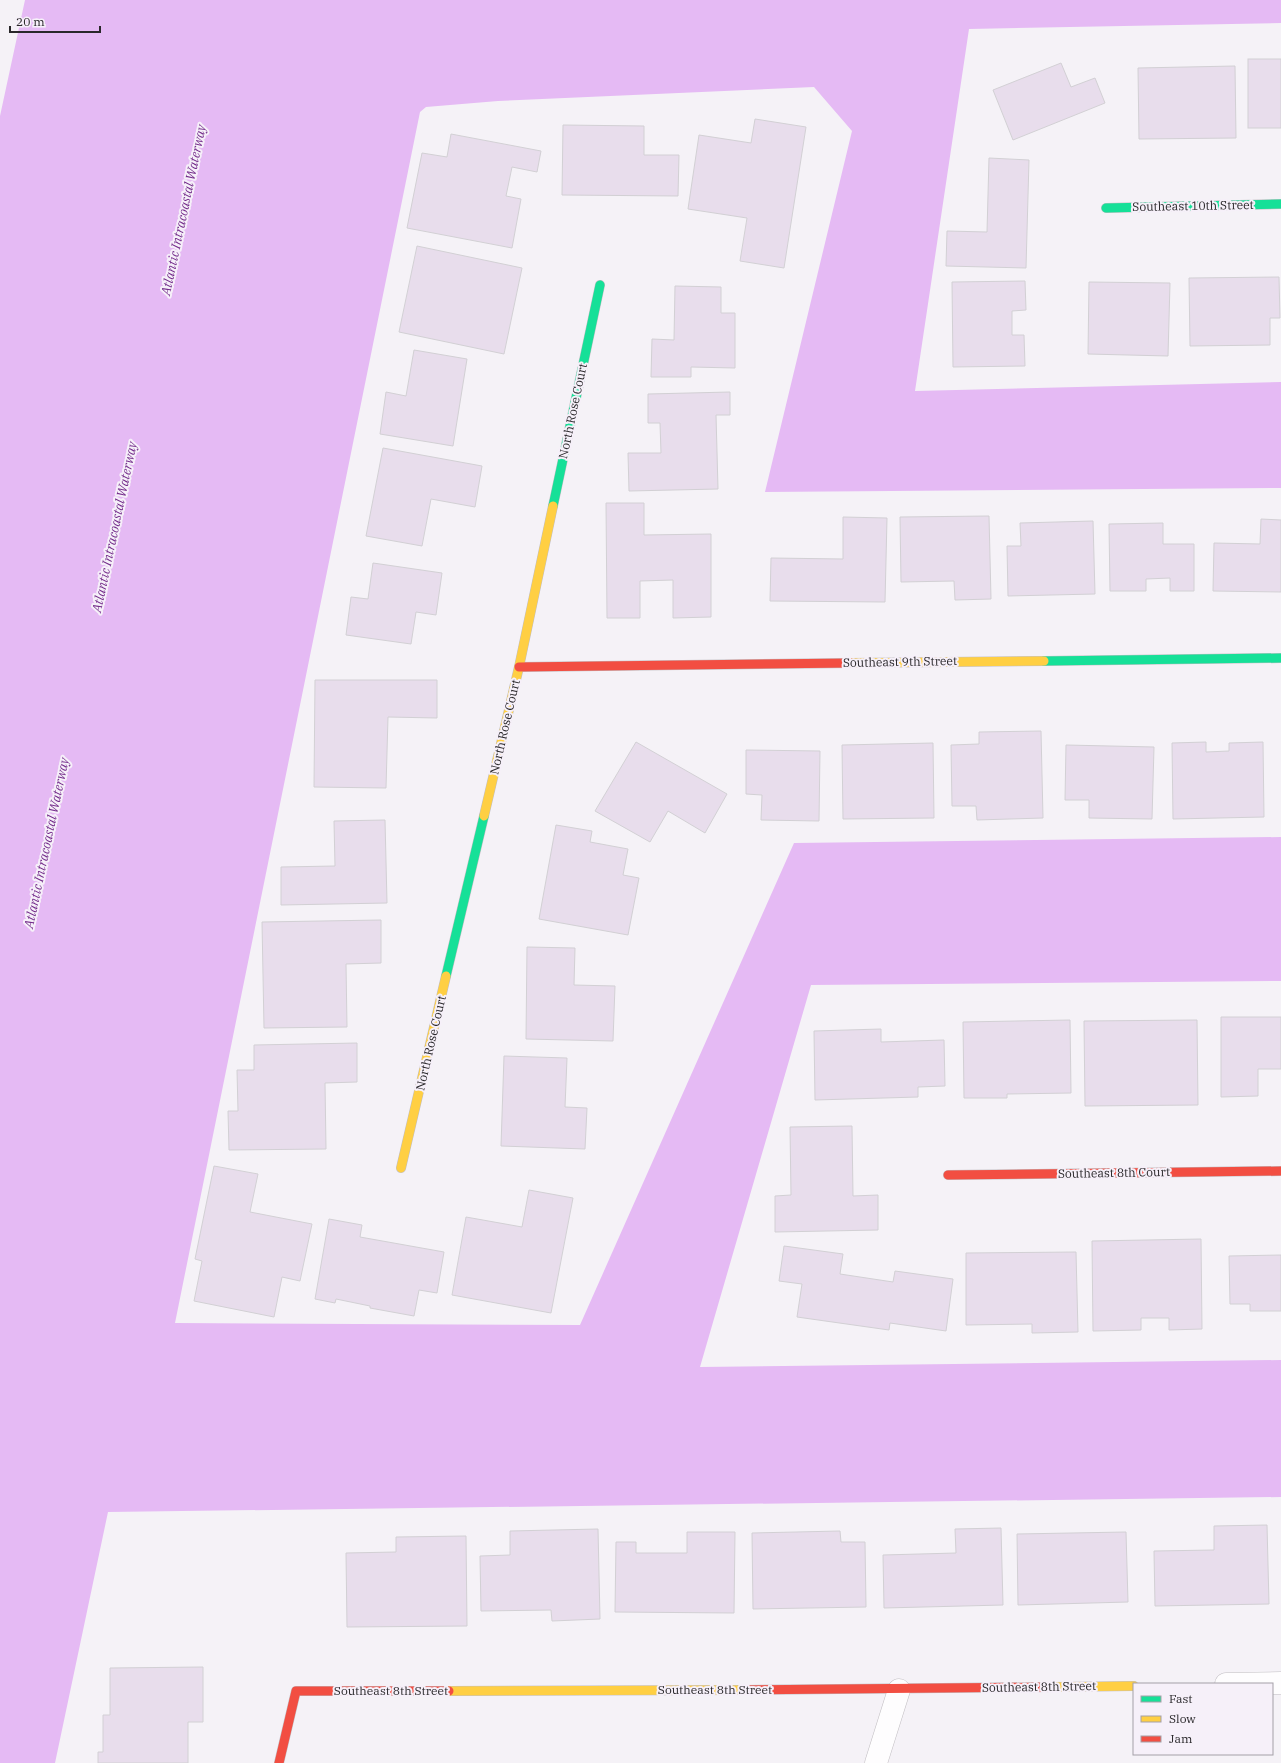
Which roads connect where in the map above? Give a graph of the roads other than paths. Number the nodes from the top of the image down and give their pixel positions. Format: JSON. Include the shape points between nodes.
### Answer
{"nodes":[{"id":1,"x":1281,"y":204,"type":"edge"},
{"id":2,"x":1106,"y":208,"type":"dead end"},
{"id":3,"x":600,"y":285,"type":"dead end"},
{"id":4,"x":1281,"y":658,"type":"edge"},
{"id":5,"x":519,"y":667,"type":"junction"},
{"id":6,"x":401,"y":1168,"type":"dead end"},
{"id":7,"x":1281,"y":1171,"type":"edge"},
{"id":8,"x":948,"y":1175,"type":"dead end"},
{"id":9,"x":1133,"y":1686,"type":"edge"},
{"id":10,"x":899,"y":1690,"type":"junction"},
{"id":11,"x":279,"y":1763,"type":"edge"},
{"id":12,"x":876,"y":1763,"type":"edge"}],
"edges":[{"from":1,"to":2,"type":"street","name":"Southeast 10th Street"},
{"from":3,"to":5,"type":"street","name":"North Rose Court"},
{"from":4,"to":5,"type":"street","name":"Southeast 9th Street"},
{"from":5,"to":6,"type":"street","name":"North Rose Court"},
{"from":7,"to":8,"type":"street","name":"Southeast 8th Court"},
{"from":9,"to":10,"type":"street","name":"Southeast 8th Street"},
{"from":10,"to":11,"type":"street","name":"Southeast 8th Street","via":[[296,1691]]},
{"from":10,"to":12,"type":"street"}]}
